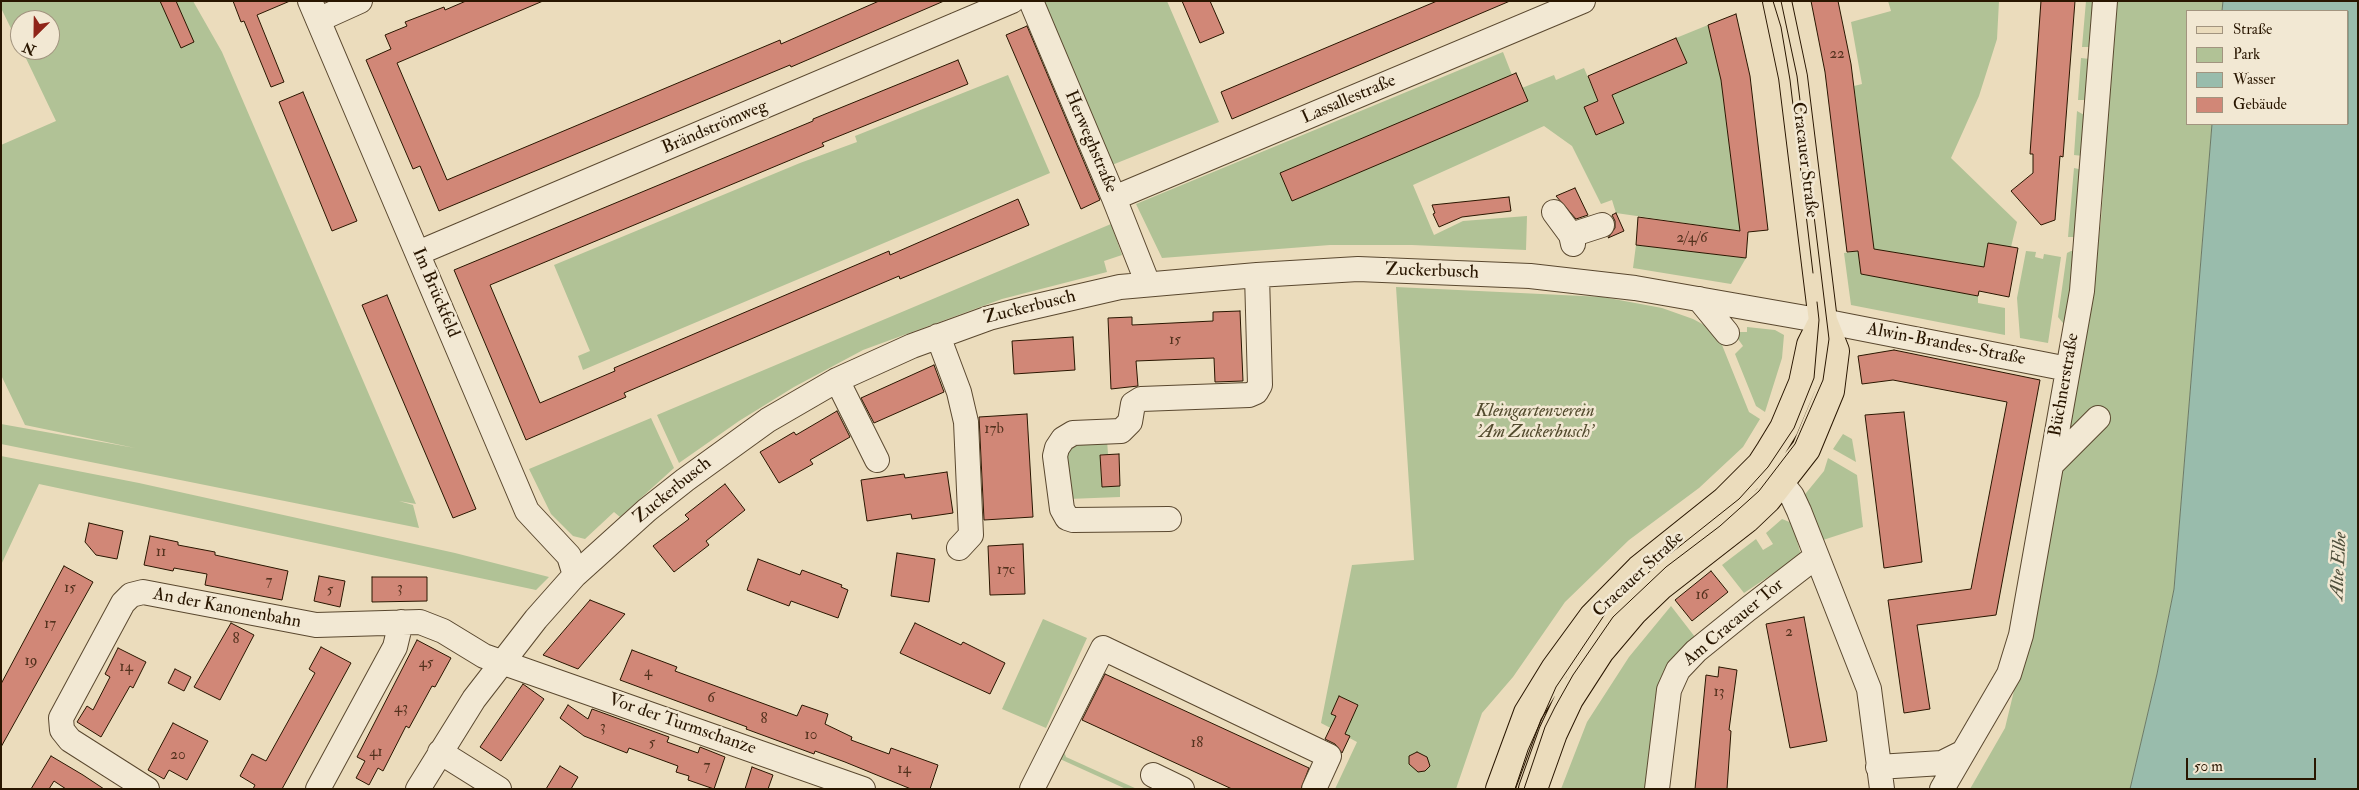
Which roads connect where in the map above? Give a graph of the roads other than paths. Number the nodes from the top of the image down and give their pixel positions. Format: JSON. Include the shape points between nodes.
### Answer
{"nodes":[{"id":1,"x":360,"y":1,"type":"edge"},
{"id":2,"x":1012,"y":1,"type":"edge"},
{"id":3,"x":1031,"y":1,"type":"edge"},
{"id":4,"x":1583,"y":1,"type":"edge"},
{"id":5,"x":1777,"y":1,"type":"edge"},
{"id":6,"x":2105,"y":1,"type":"edge"},
{"id":7,"x":314,"y":10,"type":"edge"},
{"id":8,"x":1114,"y":198,"type":"junction"},
{"id":9,"x":1554,"y":212,"type":"dead end"},
{"id":10,"x":1602,"y":225,"type":"dead end"},
{"id":11,"x":418,"y":254,"type":"junction"},
{"id":12,"x":1257,"y":275,"type":"junction"},
{"id":13,"x":1148,"y":284,"type":"junction"},
{"id":14,"x":1699,"y":299,"type":"junction"},
{"id":15,"x":1823,"y":321,"type":"junction"},
{"id":16,"x":1726,"y":333,"type":"dead end"},
{"id":17,"x":938,"y":336,"type":"junction"},
{"id":18,"x":2068,"y":369,"type":"junction"},
{"id":19,"x":838,"y":380,"type":"junction"},
{"id":20,"x":2098,"y":418,"type":"dead end"},
{"id":21,"x":877,"y":460,"type":"dead end"},
{"id":22,"x":1763,"y":461,"type":"junction"},
{"id":23,"x":2051,"y":465,"type":"junction"},
{"id":24,"x":1782,"y":482,"type":"junction"},
{"id":25,"x":1169,"y":519,"type":"dead end"},
{"id":26,"x":959,"y":548,"type":"dead end"},
{"id":27,"x":1816,"y":559,"type":"junction"},
{"id":28,"x":575,"y":575,"type":"junction"},
{"id":29,"x":401,"y":622,"type":"junction"},
{"id":30,"x":501,"y":662,"type":"junction"},
{"id":31,"x":440,"y":752,"type":"junction"},
{"id":32,"x":1962,"y":753,"type":"junction"},
{"id":33,"x":1153,"y":775,"type":"dead end"},
{"id":34,"x":1880,"y":778,"type":"edge"},
{"id":35,"x":146,"y":789,"type":"edge"},
{"id":36,"x":318,"y":789,"type":"edge"},
{"id":37,"x":418,"y":789,"type":"edge"},
{"id":38,"x":499,"y":789,"type":"edge"},
{"id":39,"x":864,"y":789,"type":"edge"},
{"id":40,"x":1032,"y":789,"type":"edge"},
{"id":41,"x":1182,"y":789,"type":"edge"},
{"id":42,"x":1314,"y":789,"type":"edge"},
{"id":43,"x":1500,"y":789,"type":"edge"},
{"id":44,"x":1533,"y":789,"type":"edge"},
{"id":45,"x":1657,"y":789,"type":"edge"},
{"id":46,"x":1942,"y":789,"type":"edge"}],
"edges":[{"from":1,"to":7,"type":"street"},
{"from":2,"to":11,"type":"street","name":"Brändströmweg"},
{"from":3,"to":8,"type":"street","name":"Herweghstraße"},
{"from":4,"to":8,"type":"street","name":"Lassallestraße"},
{"from":5,"to":15,"type":"main road","name":"Cracauer Straße","via":[[1793,77]]},
{"from":6,"to":18,"type":"street","name":"Büchnerstraße","via":[[2082,291]]},
{"from":7,"to":11,"type":"street","name":"Im Brückfeld"},
{"from":8,"to":13,"type":"street","name":"Herweghstraße"},
{"from":9,"to":10,"type":"street","via":[[1572,240]]},
{"from":11,"to":28,"type":"street","name":"Im Brückfeld","via":[[527,511],[569,556]]},
{"from":12,"to":13,"type":"street","name":"Zuckerbusch"},
{"from":12,"to":14,"type":"street","name":"Zuckerbusch","via":[[1358,269],[1458,272],[1591,282]]},
{"from":12,"to":25,"type":"street","via":[[1260,385],[1256,392],[1249,395],[1141,399],[1133,404],[1130,422],[1121,432],[1073,433],[1057,448],[1055,456],[1062,509],[1067,518]]},
{"from":13,"to":17,"type":"street","name":"Zuckerbusch","via":[[1103,290],[1024,308]]},
{"from":14,"to":15,"type":"street","name":"Zuckerbusch"},
{"from":14,"to":16,"type":"street"},
{"from":15,"to":18,"type":"street","name":"Alwin-Brandes-Straße"},
{"from":15,"to":22,"type":"main road","name":"Cracauer Straße","via":[[1811,345],[1803,383],[1784,428]]},
{"from":15,"to":24,"type":"main road","name":"Cracauer Straße","via":[[1835,351],[1830,391],[1806,449]]},
{"from":17,"to":19,"type":"street","name":"Zuckerbusch","via":[[886,356]]},
{"from":17,"to":26,"type":"street","via":[[959,392],[966,422],[971,535]]},
{"from":18,"to":23,"type":"street","name":"Büchnerstraße"},
{"from":19,"to":21,"type":"street"},
{"from":19,"to":28,"type":"street","name":"Zuckerbusch","via":[[792,404],[740,438],[648,510]]},
{"from":20,"to":23,"type":"street"},
{"from":22,"to":24,"type":"street"},
{"from":22,"to":43,"type":"main road","name":"Cracauer Straße","via":[[1724,501],[1640,569],[1593,616],[1528,713]]},
{"from":23,"to":32,"type":"street","name":"Büchnerstraße","via":[[2016,655],[2010,674]]},
{"from":24,"to":27,"type":"street","via":[[1799,511]]},
{"from":24,"to":44,"type":"main road","name":"Cracauer Straße","via":[[1746,519],[1660,586],[1600,651],[1569,699]]},
{"from":27,"to":34,"type":"street","via":[[1869,689]]},
{"from":27,"to":45,"type":"street","name":"Am Cracauer Tor","via":[[1748,609],[1678,670],[1669,690]]},
{"from":28,"to":30,"type":"street","name":"Zuckerbusch"},
{"from":29,"to":30,"type":"street","name":"An der Kanonenbahn","via":[[428,625]]},
{"from":29,"to":35,"type":"street","name":"An der Kanonenbahn","via":[[316,626],[155,594],[131,595],[123,603],[61,718],[62,730],[70,740]]},
{"from":29,"to":36,"type":"street","via":[[395,646]]},
{"from":30,"to":31,"type":"street","name":"Zuckerbusch"},
{"from":30,"to":39,"type":"street","name":"Vor der Turmschanze"},
{"from":31,"to":37,"type":"street","name":"Zuckerbusch"},
{"from":31,"to":38,"type":"street"},
{"from":32,"to":34,"type":"street","via":[[1949,761]]},
{"from":32,"to":46,"type":"street","name":"Büchnerstraße"},
{"from":33,"to":41,"type":"street"},
{"from":40,"to":42,"type":"street","via":[[1103,648],[1329,756]]}]}
